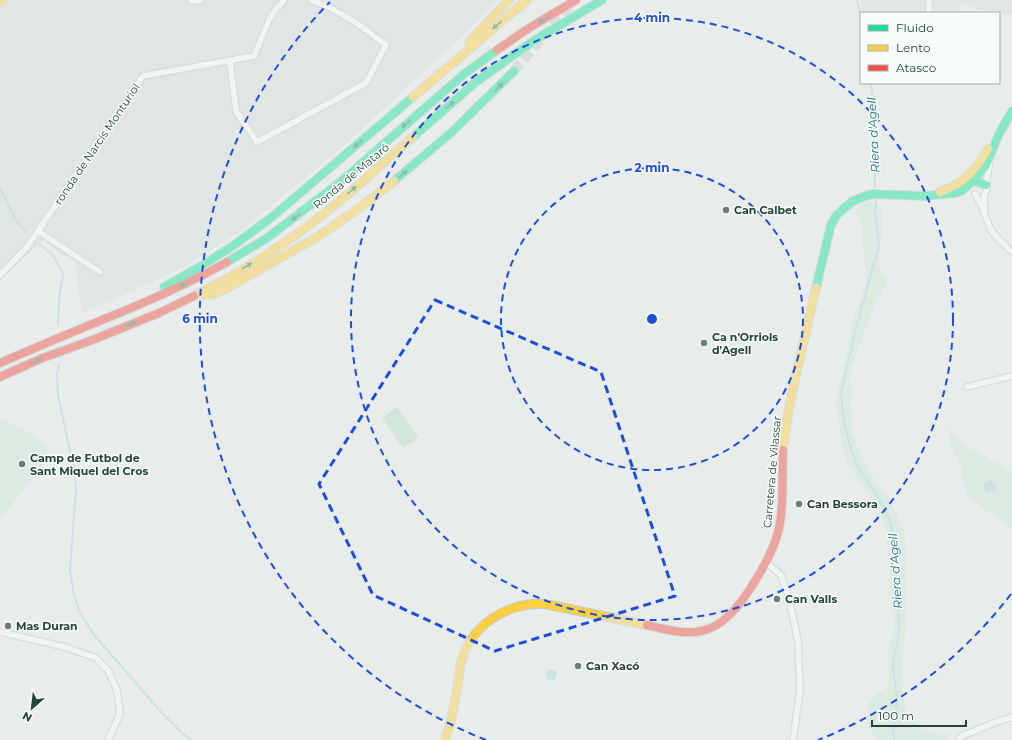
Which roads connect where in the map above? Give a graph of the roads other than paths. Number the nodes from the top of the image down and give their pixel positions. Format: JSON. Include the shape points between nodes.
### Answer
{"nodes":[{"id":1,"x":201,"y":0,"type":"edge"},
{"id":2,"x":284,"y":0,"type":"edge"},
{"id":3,"x":311,"y":0,"type":"edge"},
{"id":4,"x":509,"y":0,"type":"edge"},
{"id":5,"x":526,"y":0,"type":"edge"},
{"id":6,"x":576,"y":0,"type":"edge"},
{"id":7,"x":602,"y":0,"type":"edge"},
{"id":8,"x":929,"y":0,"type":"edge"},
{"id":9,"x":191,"y":1,"type":"edge"},
{"id":10,"x":929,"y":10,"type":"dead end"},
{"id":11,"x":230,"y":60,"type":"junction"},
{"id":12,"x":514,"y":71,"type":"tunnel mouth"},
{"id":13,"x":442,"y":72,"type":"junction"},
{"id":14,"x":1012,"y":111,"type":"edge"},
{"id":15,"x":990,"y":151,"type":"junction"},
{"id":16,"x":986,"y":188,"type":"junction"},
{"id":17,"x":969,"y":189,"type":"junction"},
{"id":18,"x":944,"y":190,"type":"junction"},
{"id":19,"x":925,"y":196,"type":"junction"},
{"id":20,"x":985,"y":213,"type":"junction"},
{"id":21,"x":38,"y":231,"type":"junction"},
{"id":22,"x":1012,"y":252,"type":"edge"},
{"id":23,"x":100,"y":272,"type":"dead end"},
{"id":24,"x":0,"y":275,"type":"edge"},
{"id":25,"x":198,"y":294,"type":"junction"},
{"id":26,"x":156,"y":298,"type":"junction"},
{"id":27,"x":0,"y":363,"type":"edge"},
{"id":28,"x":1012,"y":376,"type":"edge"},
{"id":29,"x":0,"y":377,"type":"edge"},
{"id":30,"x":967,"y":387,"type":"dead end"},
{"id":31,"x":767,"y":563,"type":"junction"},
{"id":32,"x":0,"y":632,"type":"edge"},
{"id":33,"x":1012,"y":717,"type":"edge"},
{"id":34,"x":108,"y":740,"type":"edge"},
{"id":35,"x":445,"y":740,"type":"edge"},
{"id":36,"x":793,"y":740,"type":"edge"},
{"id":37,"x":958,"y":740,"type":"edge"}],
"edges":[{"from":1,"to":9,"type":"street"},
{"from":2,"to":11,"type":"street","name":"ronda de Narcís Monturiol","via":[[269,20],[254,56]]},
{"from":3,"to":11,"type":"street","via":[[358,24],[386,45],[366,83],[257,142],[236,110]]},
{"from":4,"to":13,"type":"main road","via":[[445,65]]},
{"from":5,"to":13,"type":"main road","one_way":true},
{"from":6,"to":26,"type":"main road","name":"Ronda de Mataró","one_way":true,"via":[[529,28],[464,74],[338,184],[267,238],[211,271]]},
{"from":25,"to":7,"type":"main road","name":"Ronda de Mataró","one_way":true,"via":[[242,270],[309,225],[346,196],[476,82],[535,40]]},
{"from":8,"to":10,"type":"street"},
{"from":11,"to":21,"type":"street","name":"ronda de Narcís Monturiol","via":[[143,76]]},
{"from":25,"to":12,"type":"main road","one_way":true,"via":[[208,296],[224,289],[279,260],[341,221],[406,172],[483,103]]},
{"from":13,"to":26,"type":"main road","one_way":true,"via":[[272,217],[234,245],[164,287]]},
{"from":14,"to":15,"type":"main road"},
{"from":15,"to":16,"type":"street"},
{"from":15,"to":17,"type":"main road","via":[[986,165]]},
{"from":15,"to":18,"type":"main road","via":[[972,174]]},
{"from":16,"to":17,"type":"street","via":[[983,194],[979,195]]},
{"from":16,"to":17,"type":"main road","via":[[976,181]]},
{"from":16,"to":20,"type":"street"},
{"from":17,"to":18,"type":"main road"},
{"from":17,"to":19,"type":"main road","name":"Carretera de Vilassar"},
{"from":17,"to":20,"type":"street","via":[[978,198]]},
{"from":18,"to":19,"type":"main road"},
{"from":19,"to":31,"type":"main road","name":"Carretera de Vilassar","via":[[874,194],[858,198],[844,207],[831,225],[792,396],[785,439],[780,525]]},
{"from":20,"to":22,"type":"street","via":[[993,232]]},
{"from":21,"to":23,"type":"street"},
{"from":21,"to":24,"type":"street","name":"ronda de Narcís Monturiol","via":[[27,247]]},
{"from":29,"to":25,"type":"main road","name":"Ronda de Mataró","one_way":true,"via":[[159,313]]},
{"from":26,"to":27,"type":"main road","name":"Ronda de Mataró"},
{"from":28,"to":30,"type":"street"},
{"from":31,"to":35,"type":"main road","name":"Carretera de Vilassar","via":[[734,613],[712,628],[699,632],[661,628],[542,604],[511,608],[497,614],[476,634],[468,646]]},
{"from":31,"to":36,"type":"street","via":[[781,575],[790,598],[798,641],[800,690]]},
{"from":32,"to":34,"type":"street","via":[[65,647],[96,658],[108,670],[117,690],[120,714]]},
{"from":33,"to":37,"type":"street","via":[[962,736]]}]}
